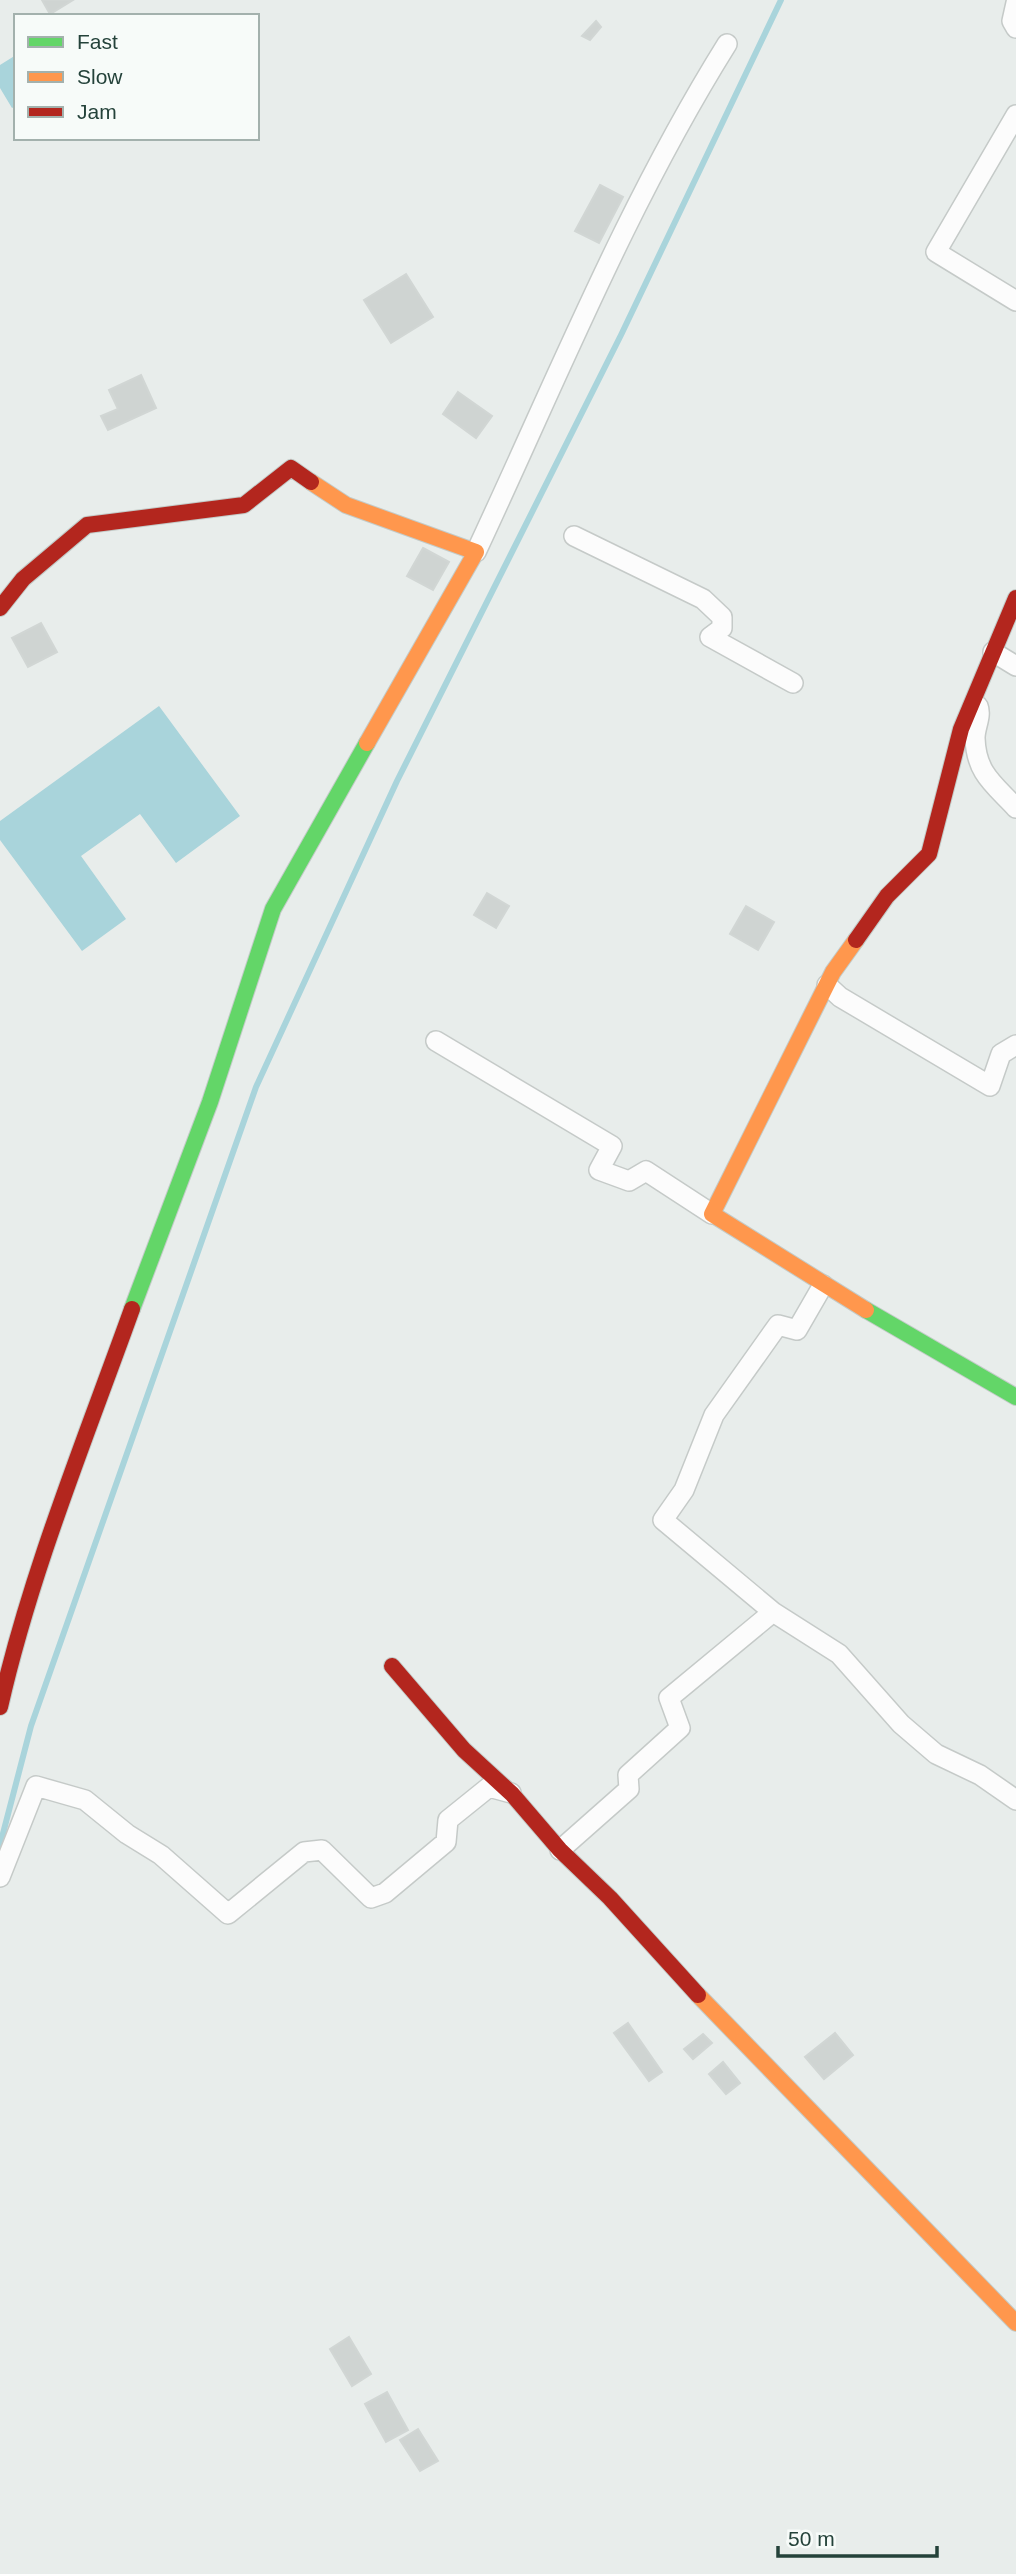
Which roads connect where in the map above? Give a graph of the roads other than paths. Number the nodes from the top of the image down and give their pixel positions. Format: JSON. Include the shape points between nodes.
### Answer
{"nodes":[{"id":1,"x":1016,"y":3,"type":"edge"},
{"id":2,"x":1016,"y":28,"type":"edge"},
{"id":3,"x":727,"y":44,"type":"dead end"},
{"id":4,"x":1016,"y":115,"type":"edge"},
{"id":5,"x":1016,"y":301,"type":"edge"},
{"id":6,"x":574,"y":536,"type":"dead end"},
{"id":7,"x":476,"y":552,"type":"junction"},
{"id":8,"x":1016,"y":598,"type":"edge"},
{"id":9,"x":0,"y":608,"type":"edge"},
{"id":10,"x":993,"y":652,"type":"junction"},
{"id":11,"x":1016,"y":666,"type":"edge"},
{"id":12,"x":793,"y":683,"type":"dead end"},
{"id":13,"x":975,"y":697,"type":"junction"},
{"id":14,"x":1016,"y":808,"type":"edge"},
{"id":15,"x":827,"y":985,"type":"junction"},
{"id":16,"x":436,"y":1041,"type":"dead end"},
{"id":17,"x":1016,"y":1045,"type":"edge"},
{"id":18,"x":712,"y":1214,"type":"junction"},
{"id":19,"x":823,"y":1285,"type":"junction"},
{"id":20,"x":1016,"y":1397,"type":"edge"},
{"id":21,"x":773,"y":1612,"type":"junction"},
{"id":22,"x":392,"y":1666,"type":"dead end"},
{"id":23,"x":0,"y":1707,"type":"edge"},
{"id":24,"x":512,"y":1794,"type":"junction"},
{"id":25,"x":1016,"y":1800,"type":"edge"},
{"id":26,"x":560,"y":1850,"type":"junction"},
{"id":27,"x":0,"y":1877,"type":"edge"},
{"id":28,"x":1016,"y":2323,"type":"edge"}],
"edges":[{"from":1,"to":2,"type":"street","via":[[1012,21]]},
{"from":3,"to":7,"type":"street","via":[[681,118]]},
{"from":4,"to":5,"type":"street","via":[[936,252]]},
{"from":6,"to":12,"type":"street","via":[[703,599],[722,617],[722,628],[710,637]]},
{"from":7,"to":9,"type":"street","via":[[346,505],[291,468],[244,505],[87,525],[23,579]]},
{"from":7,"to":23,"type":"street","via":[[273,909],[210,1102],[51,1534]]},
{"from":8,"to":10,"type":"street"},
{"from":10,"to":11,"type":"street"},
{"from":10,"to":13,"type":"street"},
{"from":13,"to":14,"type":"street","via":[[981,712],[975,739],[980,762],[990,785]]},
{"from":13,"to":15,"type":"street","via":[[961,729],[929,854],[887,896]]},
{"from":15,"to":17,"type":"street","via":[[990,1086],[1001,1054]]},
{"from":15,"to":18,"type":"street"},
{"from":16,"to":18,"type":"street","via":[[612,1146],[599,1170],[629,1181],[646,1171]]},
{"from":18,"to":19,"type":"street"},
{"from":19,"to":20,"type":"street"},
{"from":19,"to":21,"type":"street","via":[[797,1330],[778,1325],[714,1415],[684,1490],[663,1520]]},
{"from":21,"to":25,"type":"street","via":[[839,1654],[901,1724],[936,1754],[980,1775]]},
{"from":21,"to":26,"type":"street","via":[[668,1698],[680,1728],[628,1775],[629,1789]]},
{"from":22,"to":24,"type":"street","via":[[464,1750]]},
{"from":24,"to":26,"type":"street"},
{"from":24,"to":27,"type":"street","via":[[489,1787],[448,1820],[446,1842],[385,1893],[371,1898],[323,1850],[304,1852],[228,1914],[161,1855],[85,1800],[36,1786]]},
{"from":26,"to":28,"type":"street"}]}
